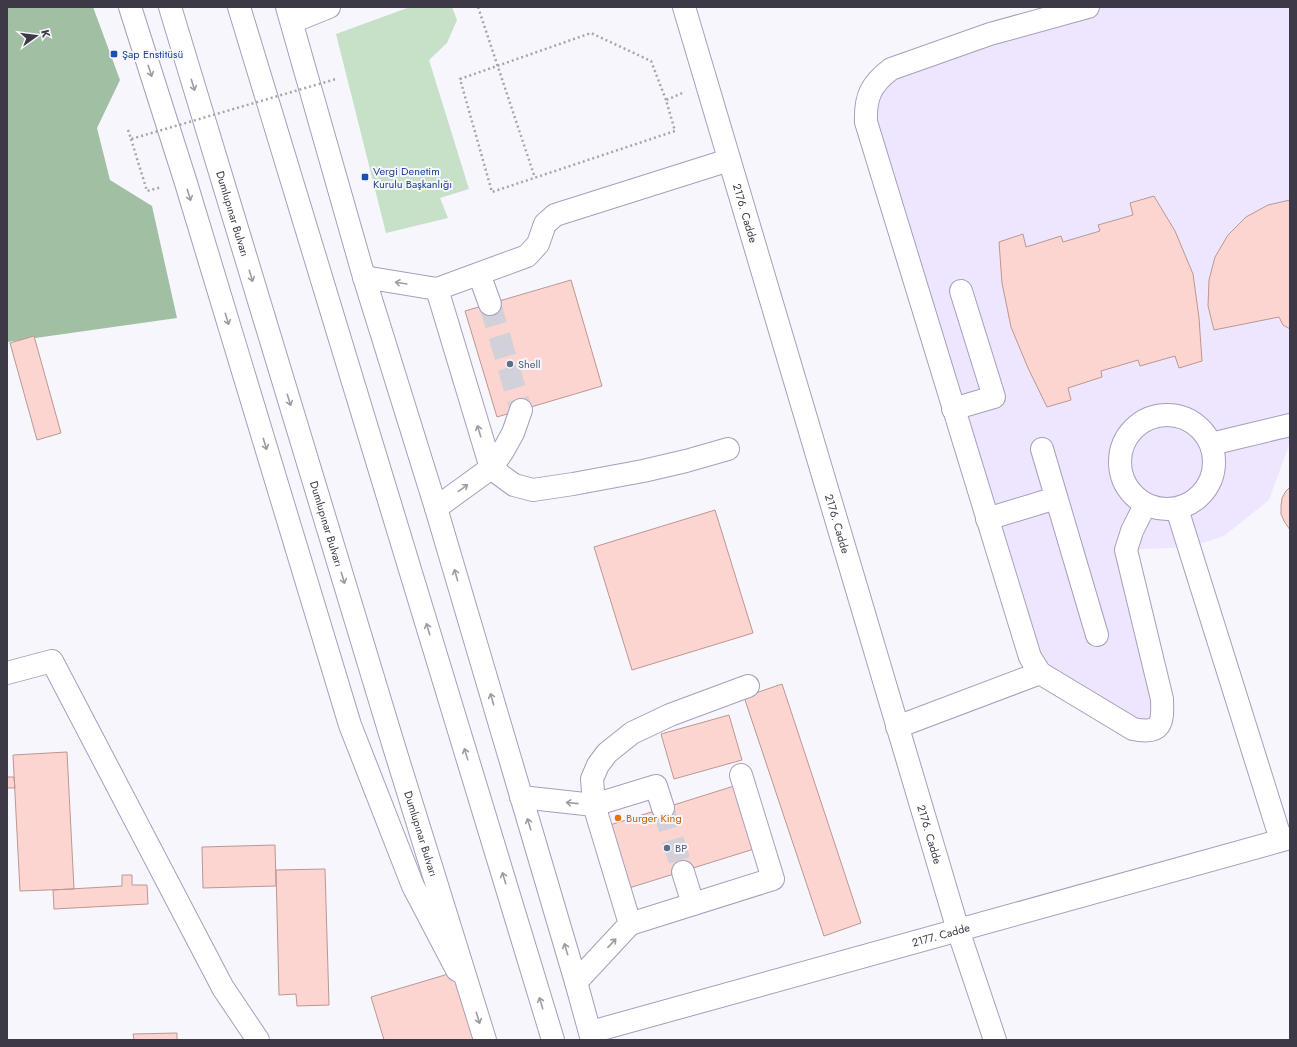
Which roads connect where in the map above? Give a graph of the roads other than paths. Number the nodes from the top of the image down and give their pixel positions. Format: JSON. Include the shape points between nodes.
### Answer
{"nodes":[{"id":1,"x":130,"y":7,"type":"edge"},
{"id":2,"x":170,"y":7,"type":"edge"},
{"id":3,"x":239,"y":7,"type":"edge"},
{"id":4,"x":328,"y":7,"type":"edge"},
{"id":5,"x":684,"y":7,"type":"edge"},
{"id":6,"x":1088,"y":7,"type":"edge"},
{"id":7,"x":289,"y":15,"type":"edge"},
{"id":8,"x":729,"y":160,"type":"junction"},
{"id":9,"x":479,"y":274,"type":"junction"},
{"id":10,"x":364,"y":277,"type":"junction"},
{"id":11,"x":437,"y":289,"type":"junction"},
{"id":12,"x":961,"y":291,"type":"dead end"},
{"id":13,"x":490,"y":304,"type":"tunnel mouth"},
{"id":14,"x":953,"y":409,"type":"junction"},
{"id":15,"x":521,"y":410,"type":"tunnel mouth"},
{"id":16,"x":1290,"y":425,"type":"edge"},
{"id":17,"x":1211,"y":444,"type":"junction"},
{"id":18,"x":728,"y":448,"type":"dead end"},
{"id":19,"x":1042,"y":450,"type":"dead end"},
{"id":20,"x":490,"y":468,"type":"junction"},
{"id":21,"x":1056,"y":498,"type":"junction"},
{"id":22,"x":1145,"y":505,"type":"junction"},
{"id":23,"x":436,"y":508,"type":"junction"},
{"id":24,"x":1178,"y":509,"type":"junction"},
{"id":25,"x":987,"y":518,"type":"junction"},
{"id":26,"x":1097,"y":635,"type":"dead end"},
{"id":27,"x":7,"y":673,"type":"edge"},
{"id":28,"x":1040,"y":673,"type":"junction"},
{"id":29,"x":748,"y":686,"type":"dead end"},
{"id":30,"x":897,"y":728,"type":"junction"},
{"id":31,"x":741,"y":775,"type":"dead end"},
{"id":32,"x":521,"y":797,"type":"junction"},
{"id":33,"x":594,"y":805,"type":"junction"},
{"id":34,"x":663,"y":808,"type":"tunnel mouth"},
{"id":35,"x":1286,"y":839,"type":"edge"},
{"id":36,"x":683,"y":872,"type":"tunnel mouth"},
{"id":37,"x":693,"y":904,"type":"junction"},
{"id":38,"x":630,"y":924,"type":"junction"},
{"id":39,"x":958,"y":930,"type":"junction"},
{"id":40,"x":576,"y":982,"type":"junction"},
{"id":41,"x":471,"y":996,"type":"junction"},
{"id":42,"x":592,"y":1036,"type":"edge"},
{"id":43,"x":258,"y":1040,"type":"edge"},
{"id":44,"x":485,"y":1040,"type":"edge"},
{"id":45,"x":552,"y":1040,"type":"edge"},
{"id":46,"x":995,"y":1040,"type":"edge"}],
"edges":[{"from":1,"to":41,"type":"main road","one_way":true,"via":[[350,725],[413,886]]},
{"from":2,"to":41,"type":"main road","name":"Dumlupınar Bulvarı","one_way":true},
{"from":45,"to":3,"type":"main road","one_way":true},
{"from":4,"to":7,"type":"main road"},
{"from":5,"to":8,"type":"main road","name":"2176. Cadde"},
{"from":6,"to":14,"type":"main road","via":[[990,34],[891,69],[879,78],[870,91],[865,107],[866,122]]},
{"from":7,"to":10,"type":"main road"},
{"from":8,"to":9,"type":"main road","via":[[555,215],[545,224],[538,244],[527,256]]},
{"from":8,"to":30,"type":"main road","name":"2176. Cadde"},
{"from":9,"to":11,"type":"main road"},
{"from":9,"to":13,"type":"main road"},
{"from":11,"to":10,"type":"main road","one_way":true},
{"from":10,"to":23,"type":"main road"},
{"from":20,"to":11,"type":"main road","one_way":true},
{"from":12,"to":14,"type":"main road","via":[[994,397]]},
{"from":14,"to":25,"type":"main road"},
{"from":15,"to":20,"type":"main road","via":[[514,433]]},
{"from":16,"to":17,"type":"main road"},
{"from":17,"to":22,"type":"main road","via":[[1202,430],[1189,420],[1174,415],[1157,416],[1142,422],[1130,433],[1122,448],[1120,464],[1123,480],[1132,495]]},
{"from":17,"to":24,"type":"main road","via":[[1215,461],[1213,477],[1205,492],[1193,503]]},
{"from":18,"to":20,"type":"main road","via":[[643,471],[533,490],[514,486]]},
{"from":19,"to":21,"type":"main road"},
{"from":23,"to":20,"type":"main road","one_way":true},
{"from":21,"to":25,"type":"main road"},
{"from":21,"to":26,"type":"main road"},
{"from":22,"to":24,"type":"main road","via":[[1161,510]]},
{"from":22,"to":28,"type":"main road","via":[[1126,550],[1162,699],[1163,715],[1160,725],[1153,730],[1134,729]]},
{"from":32,"to":23,"type":"main road","one_way":true},
{"from":24,"to":35,"type":"main road"},
{"from":25,"to":28,"type":"main road","via":[[1030,657]]},
{"from":27,"to":43,"type":"main road","via":[[52,661],[224,988]]},
{"from":28,"to":30,"type":"main road"},
{"from":29,"to":33,"type":"main road","via":[[670,715],[632,733],[607,753],[598,765],[592,779]]},
{"from":30,"to":39,"type":"main road","name":"2176. Cadde"},
{"from":31,"to":37,"type":"main road","via":[[773,879]]},
{"from":33,"to":32,"type":"main road","one_way":true},
{"from":40,"to":32,"type":"main road","one_way":true},
{"from":33,"to":34,"type":"main road","via":[[656,786]]},
{"from":33,"to":38,"type":"main road"},
{"from":35,"to":39,"type":"main road","name":"2177. Cadde"},
{"from":36,"to":37,"type":"main road"},
{"from":37,"to":38,"type":"main road"},
{"from":40,"to":38,"type":"main road","one_way":true},
{"from":39,"to":42,"type":"main road","name":"2177. Cadde"},
{"from":39,"to":46,"type":"main road","name":"2176. Cadde"},
{"from":40,"to":42,"type":"main road"},
{"from":41,"to":44,"type":"main road","name":"Dumlupınar Bulvarı","one_way":true}]}
